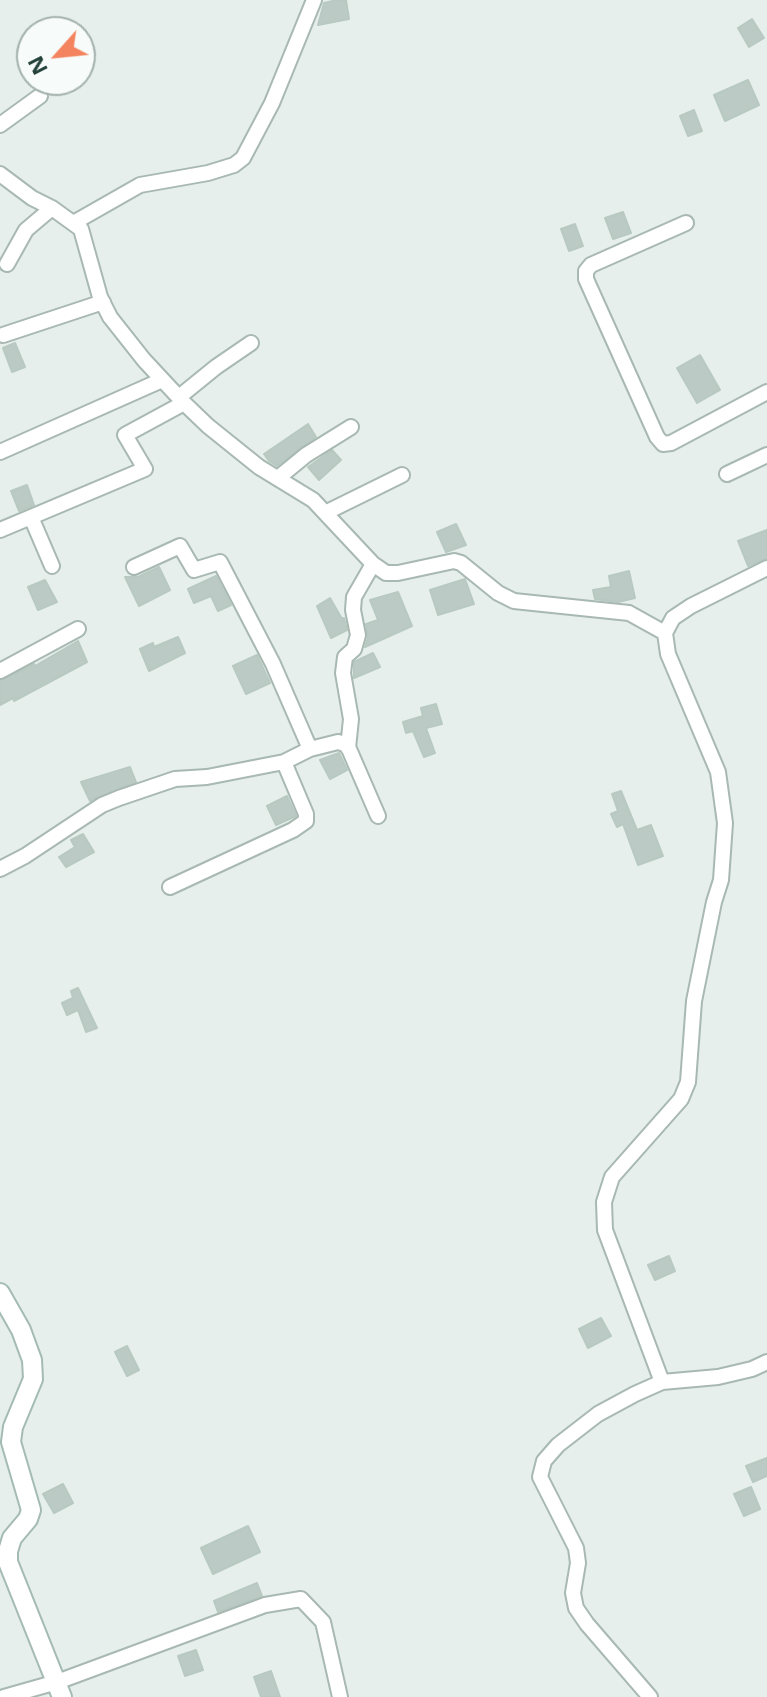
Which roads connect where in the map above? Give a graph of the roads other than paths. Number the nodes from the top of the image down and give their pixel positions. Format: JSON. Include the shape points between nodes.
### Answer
{"nodes":[{"id":1,"x":314,"y":0,"type":"edge"},
{"id":2,"x":40,"y":96,"type":"dead end"},
{"id":3,"x":0,"y":125,"type":"edge"},
{"id":4,"x":0,"y":174,"type":"edge"},
{"id":5,"x":52,"y":208,"type":"junction"},
{"id":6,"x":75,"y":222,"type":"junction"},
{"id":7,"x":686,"y":223,"type":"dead end"},
{"id":8,"x":7,"y":264,"type":"dead end"},
{"id":9,"x":103,"y":302,"type":"junction"},
{"id":10,"x":3,"y":335,"type":"dead end"},
{"id":11,"x":251,"y":343,"type":"dead end"},
{"id":12,"x":162,"y":380,"type":"junction"},
{"id":13,"x":767,"y":392,"type":"edge"},
{"id":14,"x":181,"y":400,"type":"junction"},
{"id":15,"x":351,"y":427,"type":"dead end"},
{"id":16,"x":0,"y":452,"type":"edge"},
{"id":17,"x":767,"y":455,"type":"edge"},
{"id":18,"x":727,"y":474,"type":"dead end"},
{"id":19,"x":402,"y":475,"type":"dead end"},
{"id":20,"x":278,"y":478,"type":"junction"},
{"id":21,"x":327,"y":512,"type":"junction"},
{"id":22,"x":31,"y":517,"type":"junction"},
{"id":23,"x":0,"y":530,"type":"edge"},
{"id":24,"x":373,"y":564,"type":"junction"},
{"id":25,"x":52,"y":566,"type":"dead end"},
{"id":26,"x":134,"y":567,"type":"dead end"},
{"id":27,"x":767,"y":568,"type":"edge"},
{"id":28,"x":78,"y":629,"type":"dead end"},
{"id":29,"x":665,"y":633,"type":"junction"},
{"id":30,"x":0,"y":671,"type":"edge"},
{"id":31,"x":348,"y":748,"type":"junction"},
{"id":32,"x":310,"y":749,"type":"junction"},
{"id":33,"x":284,"y":762,"type":"junction"},
{"id":34,"x":378,"y":816,"type":"dead end"},
{"id":35,"x":0,"y":869,"type":"edge"},
{"id":36,"x":170,"y":887,"type":"dead end"},
{"id":37,"x":0,"y":1293,"type":"edge"},
{"id":38,"x":767,"y":1362,"type":"edge"},
{"id":39,"x":662,"y":1382,"type":"junction"},
{"id":40,"x":60,"y":1690,"type":"edge"},
{"id":41,"x":4,"y":1697,"type":"edge"},
{"id":42,"x":340,"y":1697,"type":"edge"},
{"id":43,"x":650,"y":1697,"type":"edge"}],
"edges":[{"from":1,"to":6,"type":"street","via":[[243,158],[208,173],[140,185]]},
{"from":2,"to":3,"type":"street"},
{"from":4,"to":5,"type":"street"},
{"from":5,"to":6,"type":"street"},
{"from":5,"to":8,"type":"street","via":[[26,230]]},
{"from":6,"to":9,"type":"street","via":[[86,240]]},
{"from":7,"to":13,"type":"street","via":[[586,271],[657,437],[663,444],[671,443]]},
{"from":9,"to":10,"type":"street"},
{"from":9,"to":12,"type":"street"},
{"from":11,"to":14,"type":"street"},
{"from":12,"to":14,"type":"street"},
{"from":12,"to":16,"type":"street"},
{"from":14,"to":20,"type":"street","via":[[228,443]]},
{"from":14,"to":22,"type":"street","via":[[125,435],[145,469]]},
{"from":15,"to":20,"type":"street"},
{"from":17,"to":18,"type":"street"},
{"from":19,"to":21,"type":"street"},
{"from":20,"to":21,"type":"street"},
{"from":21,"to":24,"type":"street"},
{"from":22,"to":23,"type":"street"},
{"from":22,"to":25,"type":"street"},
{"from":24,"to":29,"type":"street","via":[[386,573],[398,573],[454,561],[514,601],[629,613]]},
{"from":24,"to":31,"type":"street","via":[[354,597],[358,635],[345,657]]},
{"from":26,"to":32,"type":"street","via":[[180,546],[194,570],[220,562]]},
{"from":27,"to":29,"type":"street","via":[[691,606],[673,618]]},
{"from":28,"to":30,"type":"street"},
{"from":29,"to":39,"type":"street","via":[[668,654],[718,772],[725,823],[721,880],[694,1001],[688,1082],[681,1099],[612,1177],[604,1202],[605,1230]]},
{"from":31,"to":32,"type":"street","via":[[338,742]]},
{"from":31,"to":34,"type":"street"},
{"from":32,"to":33,"type":"street"},
{"from":33,"to":35,"type":"street","via":[[175,779],[119,798]]},
{"from":33,"to":36,"type":"street","via":[[306,821]]},
{"from":37,"to":40,"type":"street","via":[[21,1330],[33,1379],[11,1442],[31,1510],[12,1538],[8,1562]]},
{"from":38,"to":39,"type":"street","via":[[718,1377]]},
{"from":39,"to":43,"type":"street","via":[[598,1414],[558,1445],[544,1461],[540,1477],[576,1548],[576,1608]]},
{"from":40,"to":41,"type":"street"},
{"from":40,"to":42,"type":"street","via":[[265,1605],[301,1599],[323,1622]]}]}
